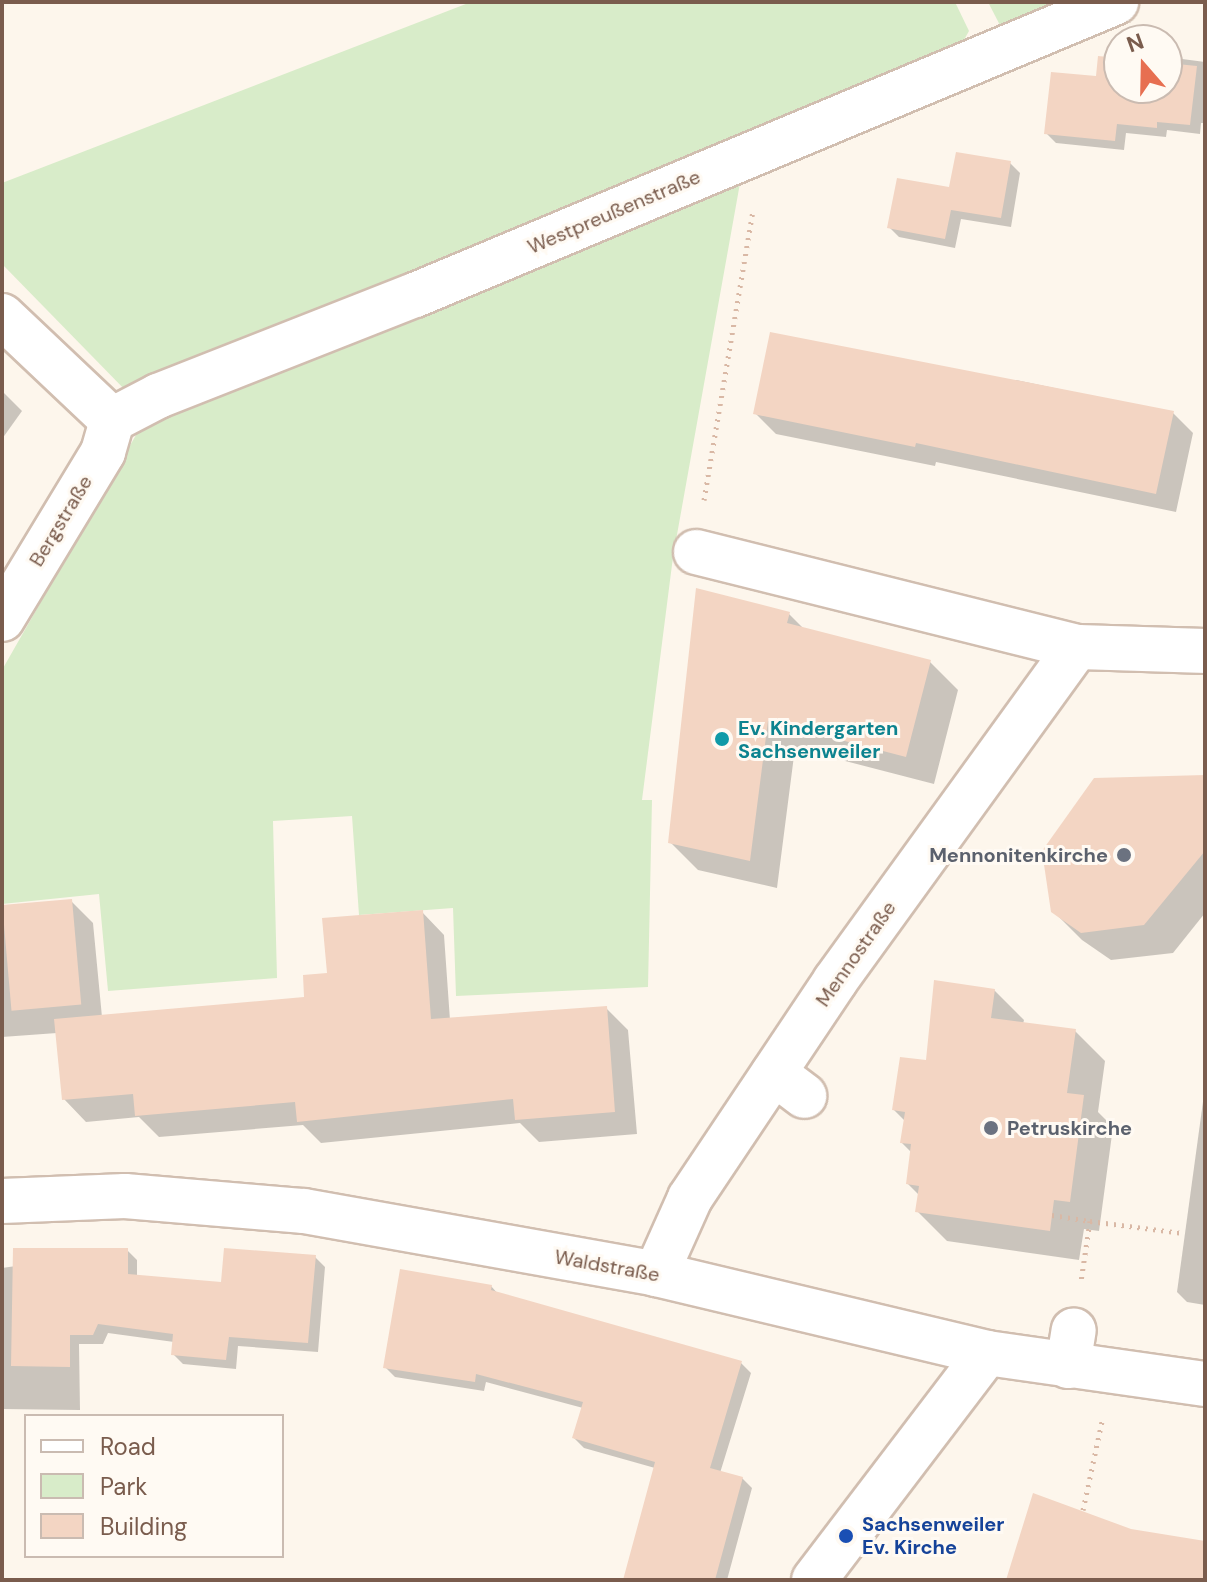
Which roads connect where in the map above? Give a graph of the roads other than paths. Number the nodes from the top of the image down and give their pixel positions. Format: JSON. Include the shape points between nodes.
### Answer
{"nodes":[{"id":1,"x":1116,"y":2,"type":"edge"},
{"id":2,"x":2,"y":316,"type":"edge"},
{"id":3,"x":112,"y":420,"type":"junction"},
{"id":4,"x":696,"y":552,"type":"road end"},
{"id":5,"x":2,"y":619,"type":"edge"},
{"id":6,"x":1077,"y":647,"type":"junction"},
{"id":7,"x":1205,"y":651,"type":"edge"},
{"id":8,"x":2,"y":1201,"type":"edge"},
{"id":9,"x":656,"y":1274,"type":"junction"},
{"id":10,"x":987,"y":1353,"type":"junction"},
{"id":11,"x":1205,"y":1384,"type":"edge"},
{"id":12,"x":814,"y":1580,"type":"edge"}],
"edges":[{"from":1,"to":3,"type":"street","name":"Westpreußenstraße","via":[[415,295],[158,396]]},
{"from":2,"to":3,"type":"street"},
{"from":3,"to":5,"type":"street","name":"Bergstraße","via":[[103,452]]},
{"from":4,"to":6,"type":"street"},
{"from":6,"to":7,"type":"street"},
{"from":6,"to":9,"type":"street","name":"Mennostraße","via":[[789,1085],[690,1198]]},
{"from":8,"to":9,"type":"street","name":"Waldstraße","via":[[125,1196],[304,1211]]},
{"from":9,"to":10,"type":"street","name":"Waldstraße"},
{"from":10,"to":11,"type":"street","name":"Waldstraße","via":[[1071,1348],[1113,1373]]},
{"from":10,"to":12,"type":"street"}]}
